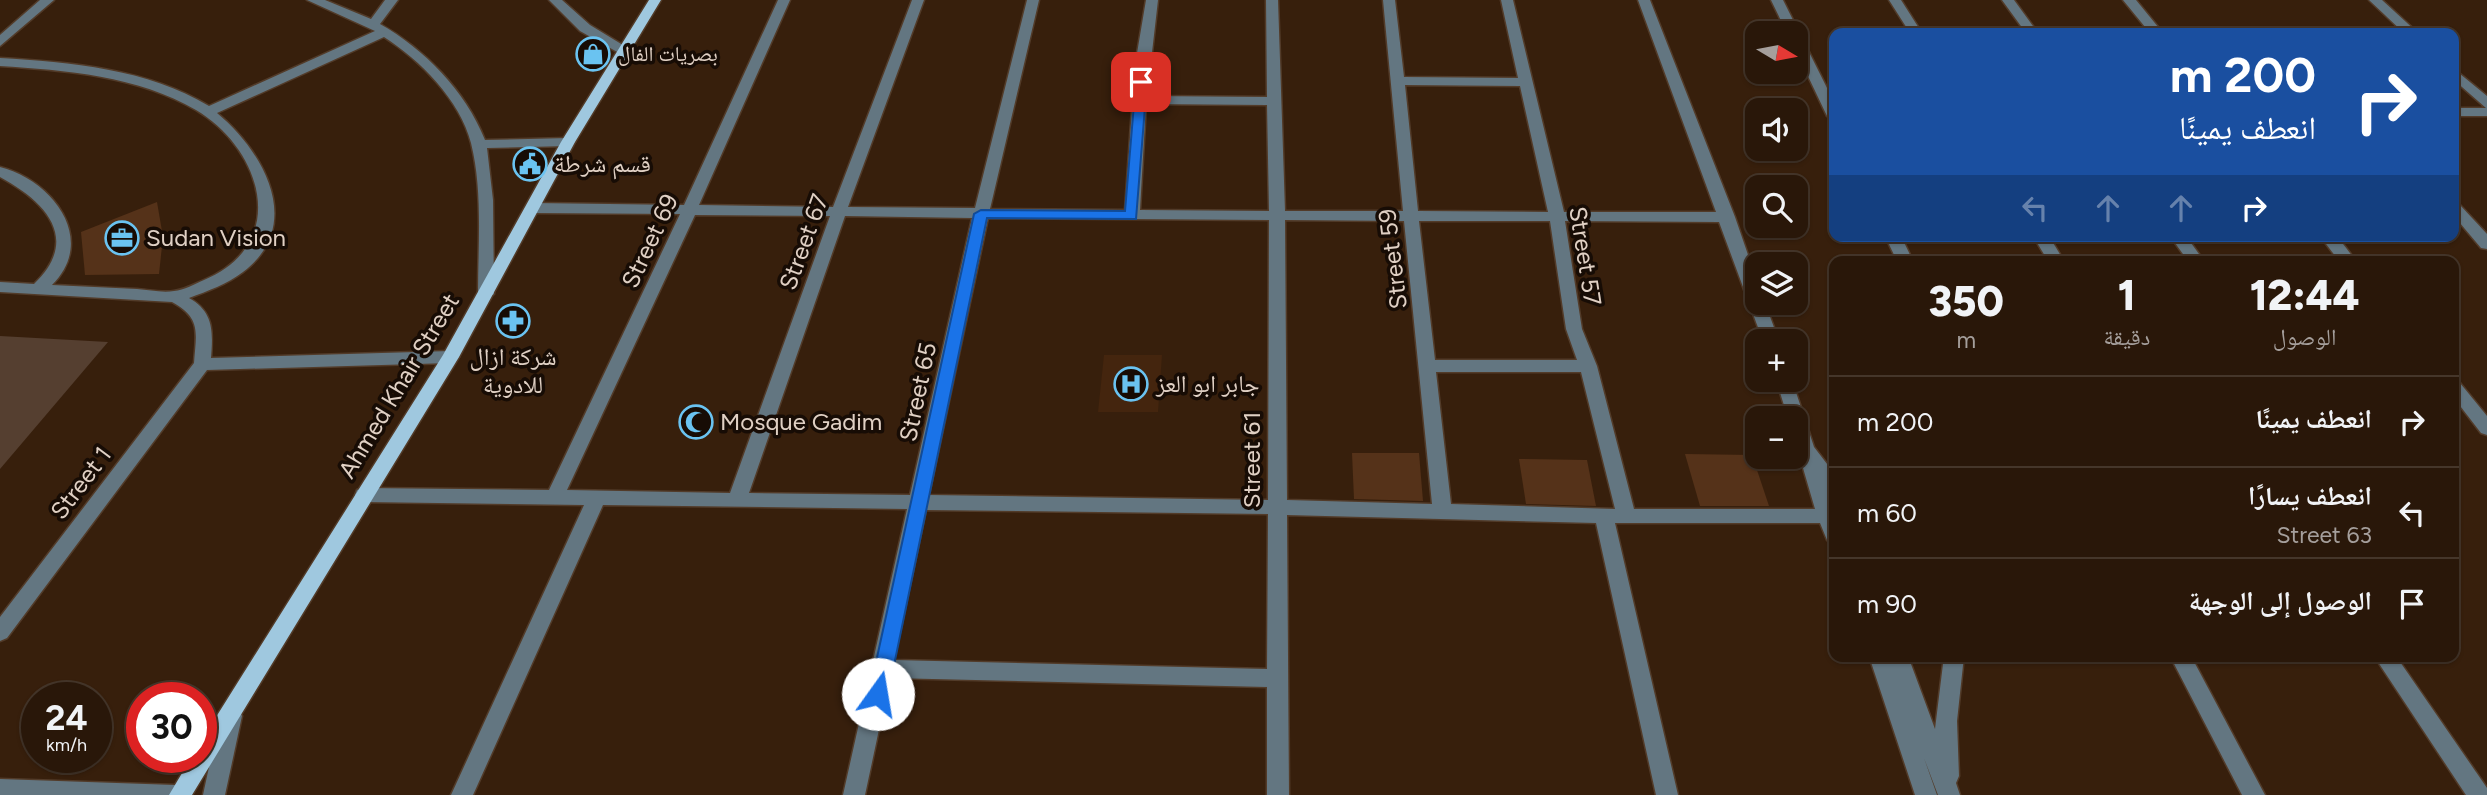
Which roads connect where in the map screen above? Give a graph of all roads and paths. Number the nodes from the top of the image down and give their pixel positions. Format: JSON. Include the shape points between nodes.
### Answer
{"nodes":[{"id":1,"x":48,"y":0,"type":"edge"},
{"id":2,"x":313,"y":0,"type":"edge"},
{"id":3,"x":392,"y":0,"type":"edge"},
{"id":4,"x":555,"y":0,"type":"edge"},
{"id":5,"x":654,"y":0,"type":"edge"},
{"id":6,"x":784,"y":0,"type":"edge"},
{"id":7,"x":918,"y":0,"type":"edge"},
{"id":8,"x":1033,"y":0,"type":"edge"},
{"id":9,"x":1152,"y":0,"type":"edge"},
{"id":10,"x":1272,"y":0,"type":"edge"},
{"id":11,"x":1389,"y":0,"type":"edge"},
{"id":12,"x":1507,"y":0,"type":"edge"},
{"id":13,"x":1644,"y":0,"type":"edge"},
{"id":14,"x":1777,"y":0,"type":"edge"},
{"id":15,"x":1895,"y":0,"type":"edge"},
{"id":16,"x":2008,"y":0,"type":"edge"},
{"id":17,"x":2129,"y":0,"type":"edge"},
{"id":18,"x":2375,"y":0,"type":"edge"},
{"id":19,"x":1787,"y":21,"type":"edge"},
{"id":20,"x":380,"y":27,"type":"junction"},
{"id":21,"x":1913,"y":28,"type":"edge"},
{"id":22,"x":2028,"y":28,"type":"edge"},
{"id":23,"x":2153,"y":28,"type":"edge"},
{"id":24,"x":2405,"y":28,"type":"edge"},
{"id":25,"x":0,"y":42,"type":"edge"},
{"id":26,"x":624,"y":50,"type":"junction"},
{"id":27,"x":0,"y":62,"type":"edge"},
{"id":28,"x":1808,"y":63,"type":"edge"},
{"id":29,"x":2459,"y":78,"type":"edge"},
{"id":30,"x":1397,"y":81,"type":"junction"},
{"id":31,"x":1525,"y":82,"type":"junction"},
{"id":32,"x":1140,"y":100,"type":"junction"},
{"id":33,"x":1276,"y":101,"type":"junction"},
{"id":34,"x":2487,"y":104,"type":"edge"},
{"id":35,"x":1829,"y":106,"type":"edge"},
{"id":36,"x":208,"y":112,"type":"junction"},
{"id":37,"x":2459,"y":112,"type":"edge"},
{"id":38,"x":2487,"y":112,"type":"edge"},
{"id":39,"x":568,"y":142,"type":"junction"},
{"id":40,"x":478,"y":144,"type":"junction"},
{"id":41,"x":0,"y":171,"type":"edge"},
{"id":42,"x":533,"y":208,"type":"junction"},
{"id":43,"x":690,"y":209,"type":"junction"},
{"id":44,"x":839,"y":211,"type":"junction"},
{"id":45,"x":2459,"y":213,"type":"edge"},
{"id":46,"x":981,"y":214,"type":"junction"},
{"id":47,"x":1132,"y":215,"type":"junction"},
{"id":48,"x":1277,"y":215,"type":"junction"},
{"id":49,"x":1410,"y":215,"type":"junction"},
{"id":50,"x":1557,"y":216,"type":"junction"},
{"id":51,"x":1727,"y":216,"type":"junction"},
{"id":52,"x":2333,"y":242,"type":"edge"},
{"id":53,"x":2487,"y":244,"type":"edge"},
{"id":54,"x":2344,"y":256,"type":"edge"},
{"id":55,"x":1745,"y":268,"type":"edge"},
{"id":56,"x":0,"y":287,"type":"edge"},
{"id":57,"x":38,"y":289,"type":"junction"},
{"id":58,"x":486,"y":294,"type":"junction"},
{"id":59,"x":174,"y":297,"type":"junction"},
{"id":60,"x":450,"y":358,"type":"junction"},
{"id":61,"x":202,"y":364,"type":"junction"},
{"id":62,"x":1429,"y":366,"type":"junction"},
{"id":63,"x":1588,"y":366,"type":"junction"},
{"id":64,"x":1788,"y":392,"type":"edge"},
{"id":65,"x":2459,"y":396,"type":"edge"},
{"id":66,"x":2459,"y":398,"type":"edge"},
{"id":67,"x":2487,"y":401,"type":"edge"},
{"id":68,"x":2487,"y":428,"type":"edge"},
{"id":69,"x":1809,"y":452,"type":"junction"},
{"id":70,"x":1829,"y":483,"type":"edge"},
{"id":71,"x":364,"y":495,"type":"junction"},
{"id":72,"x":554,"y":499,"type":"junction"},
{"id":73,"x":596,"y":500,"type":"junction"},
{"id":74,"x":737,"y":500,"type":"junction"},
{"id":75,"x":919,"y":503,"type":"junction"},
{"id":76,"x":1277,"y":507,"type":"junction"},
{"id":77,"x":1442,"y":513,"type":"junction"},
{"id":78,"x":1829,"y":513,"type":"edge"},
{"id":79,"x":1829,"y":515,"type":"edge"},
{"id":80,"x":1604,"y":516,"type":"junction"},
{"id":81,"x":1626,"y":516,"type":"junction"},
{"id":82,"x":0,"y":632,"type":"edge"},
{"id":83,"x":1882,"y":662,"type":"edge"},
{"id":84,"x":1900,"y":662,"type":"edge"},
{"id":85,"x":1953,"y":662,"type":"edge"},
{"id":86,"x":2183,"y":662,"type":"edge"},
{"id":87,"x":2388,"y":662,"type":"edge"},
{"id":88,"x":884,"y":669,"type":"junction"},
{"id":89,"x":1277,"y":678,"type":"junction"},
{"id":90,"x":234,"y":706,"type":"junction"},
{"id":91,"x":0,"y":789,"type":"edge"},
{"id":92,"x":1938,"y":794,"type":"edge"},
{"id":93,"x":178,"y":795,"type":"edge"},
{"id":94,"x":214,"y":795,"type":"edge"},
{"id":95,"x":462,"y":795,"type":"edge"},
{"id":96,"x":854,"y":795,"type":"edge"},
{"id":97,"x":1278,"y":795,"type":"edge"},
{"id":98,"x":1667,"y":795,"type":"edge"},
{"id":99,"x":2253,"y":795,"type":"edge"},
{"id":100,"x":2479,"y":795,"type":"edge"}],
"edges":[{"from":1,"to":25,"type":"street"},
{"from":2,"to":20,"type":"street"},
{"from":3,"to":20,"type":"street"},
{"from":4,"to":26,"type":"street","via":[[585,27]]},
{"from":5,"to":26,"type":"main road","name":"Ahmed Khair Street"},
{"from":6,"to":43,"type":"street","name":"Street 69"},
{"from":7,"to":44,"type":"street","name":"Street 67"},
{"from":8,"to":46,"type":"street","name":"Street 65"},
{"from":9,"to":32,"type":"street"},
{"from":10,"to":33,"type":"street","name":"Street 61"},
{"from":11,"to":30,"type":"street","name":"Street 59"},
{"from":12,"to":31,"type":"street","name":"Street 57"},
{"from":13,"to":51,"type":"street"},
{"from":14,"to":19,"type":"street"},
{"from":15,"to":21,"type":"street"},
{"from":16,"to":22,"type":"street"},
{"from":17,"to":23,"type":"street"},
{"from":18,"to":24,"type":"street"},
{"from":20,"to":36,"type":"street"},
{"from":20,"to":40,"type":"street","via":[[435,71]]},
{"from":26,"to":39,"type":"main road","name":"Ahmed Khair Street"},
{"from":27,"to":36,"type":"street","via":[[109,72]]},
{"from":28,"to":35,"type":"street"},
{"from":29,"to":34,"type":"street"},
{"from":30,"to":31,"type":"street"},
{"from":30,"to":49,"type":"street","name":"Street 59"},
{"from":31,"to":50,"type":"street","name":"Street 57"},
{"from":32,"to":33,"type":"street"},
{"from":32,"to":47,"type":"street"},
{"from":33,"to":48,"type":"street","name":"Street 61"},
{"from":36,"to":59,"type":"street","via":[[244,147],[263,179],[268,214],[262,237],[247,261],[232,273]]},
{"from":37,"to":38,"type":"street"},
{"from":39,"to":40,"type":"street"},
{"from":39,"to":42,"type":"main road","name":"Ahmed Khair Street"},
{"from":40,"to":58,"type":"street"},
{"from":41,"to":57,"type":"street","via":[[55,211],[62,229],[65,254],[59,268]]},
{"from":42,"to":43,"type":"street"},
{"from":42,"to":58,"type":"main road","name":"Ahmed Khair Street"},
{"from":43,"to":44,"type":"street"},
{"from":43,"to":72,"type":"street","name":"Street 69"},
{"from":44,"to":46,"type":"street"},
{"from":44,"to":74,"type":"street","name":"Street 67"},
{"from":45,"to":53,"type":"street"},
{"from":46,"to":47,"type":"street"},
{"from":46,"to":75,"type":"street","name":"Street 65"},
{"from":47,"to":48,"type":"street"},
{"from":48,"to":49,"type":"street"},
{"from":48,"to":76,"type":"street","name":"Street 61"},
{"from":49,"to":50,"type":"street"},
{"from":49,"to":62,"type":"street","name":"Street 59"},
{"from":50,"to":51,"type":"street"},
{"from":50,"to":63,"type":"street","name":"Street 57","via":[[1574,329]]},
{"from":51,"to":55,"type":"street"},
{"from":52,"to":54,"type":"street"},
{"from":56,"to":57,"type":"street"},
{"from":57,"to":59,"type":"street"},
{"from":58,"to":60,"type":"main road","name":"Ahmed Khair Street"},
{"from":59,"to":61,"type":"street","via":[[194,305],[204,320]]},
{"from":60,"to":61,"type":"street"},
{"from":60,"to":71,"type":"main road","name":"Ahmed Khair Street"},
{"from":61,"to":82,"type":"street","name":"Street 1"},
{"from":62,"to":63,"type":"street"},
{"from":62,"to":77,"type":"street","name":"Street 59"},
{"from":63,"to":81,"type":"street","name":"Street 57"},
{"from":64,"to":69,"type":"street"},
{"from":65,"to":67,"type":"street"},
{"from":66,"to":68,"type":"street"},
{"from":69,"to":70,"type":"street"},
{"from":69,"to":78,"type":"street","via":[[1812,477]]},
{"from":71,"to":72,"type":"street"},
{"from":71,"to":90,"type":"main road","name":"Ahmed Khair Street"},
{"from":72,"to":73,"type":"street"},
{"from":73,"to":74,"type":"street"},
{"from":73,"to":95,"type":"street"},
{"from":74,"to":75,"type":"street"},
{"from":75,"to":76,"type":"street"},
{"from":75,"to":88,"type":"street","name":"Street 65"},
{"from":76,"to":77,"type":"street"},
{"from":76,"to":89,"type":"street","name":"Street 61"},
{"from":77,"to":80,"type":"street"},
{"from":79,"to":81,"type":"street"},
{"from":80,"to":81,"type":"street"},
{"from":80,"to":98,"type":"street"},
{"from":83,"to":92,"type":"street"},
{"from":84,"to":92,"type":"street"},
{"from":85,"to":92,"type":"street"},
{"from":86,"to":99,"type":"street"},
{"from":87,"to":100,"type":"street"},
{"from":88,"to":89,"type":"street"},
{"from":88,"to":96,"type":"street","name":"Street 65"},
{"from":89,"to":97,"type":"street","name":"Street 61"},
{"from":90,"to":93,"type":"main road","name":"Ahmed Khair Street"},
{"from":90,"to":94,"type":"street"},
{"from":91,"to":93,"type":"street"}]}
